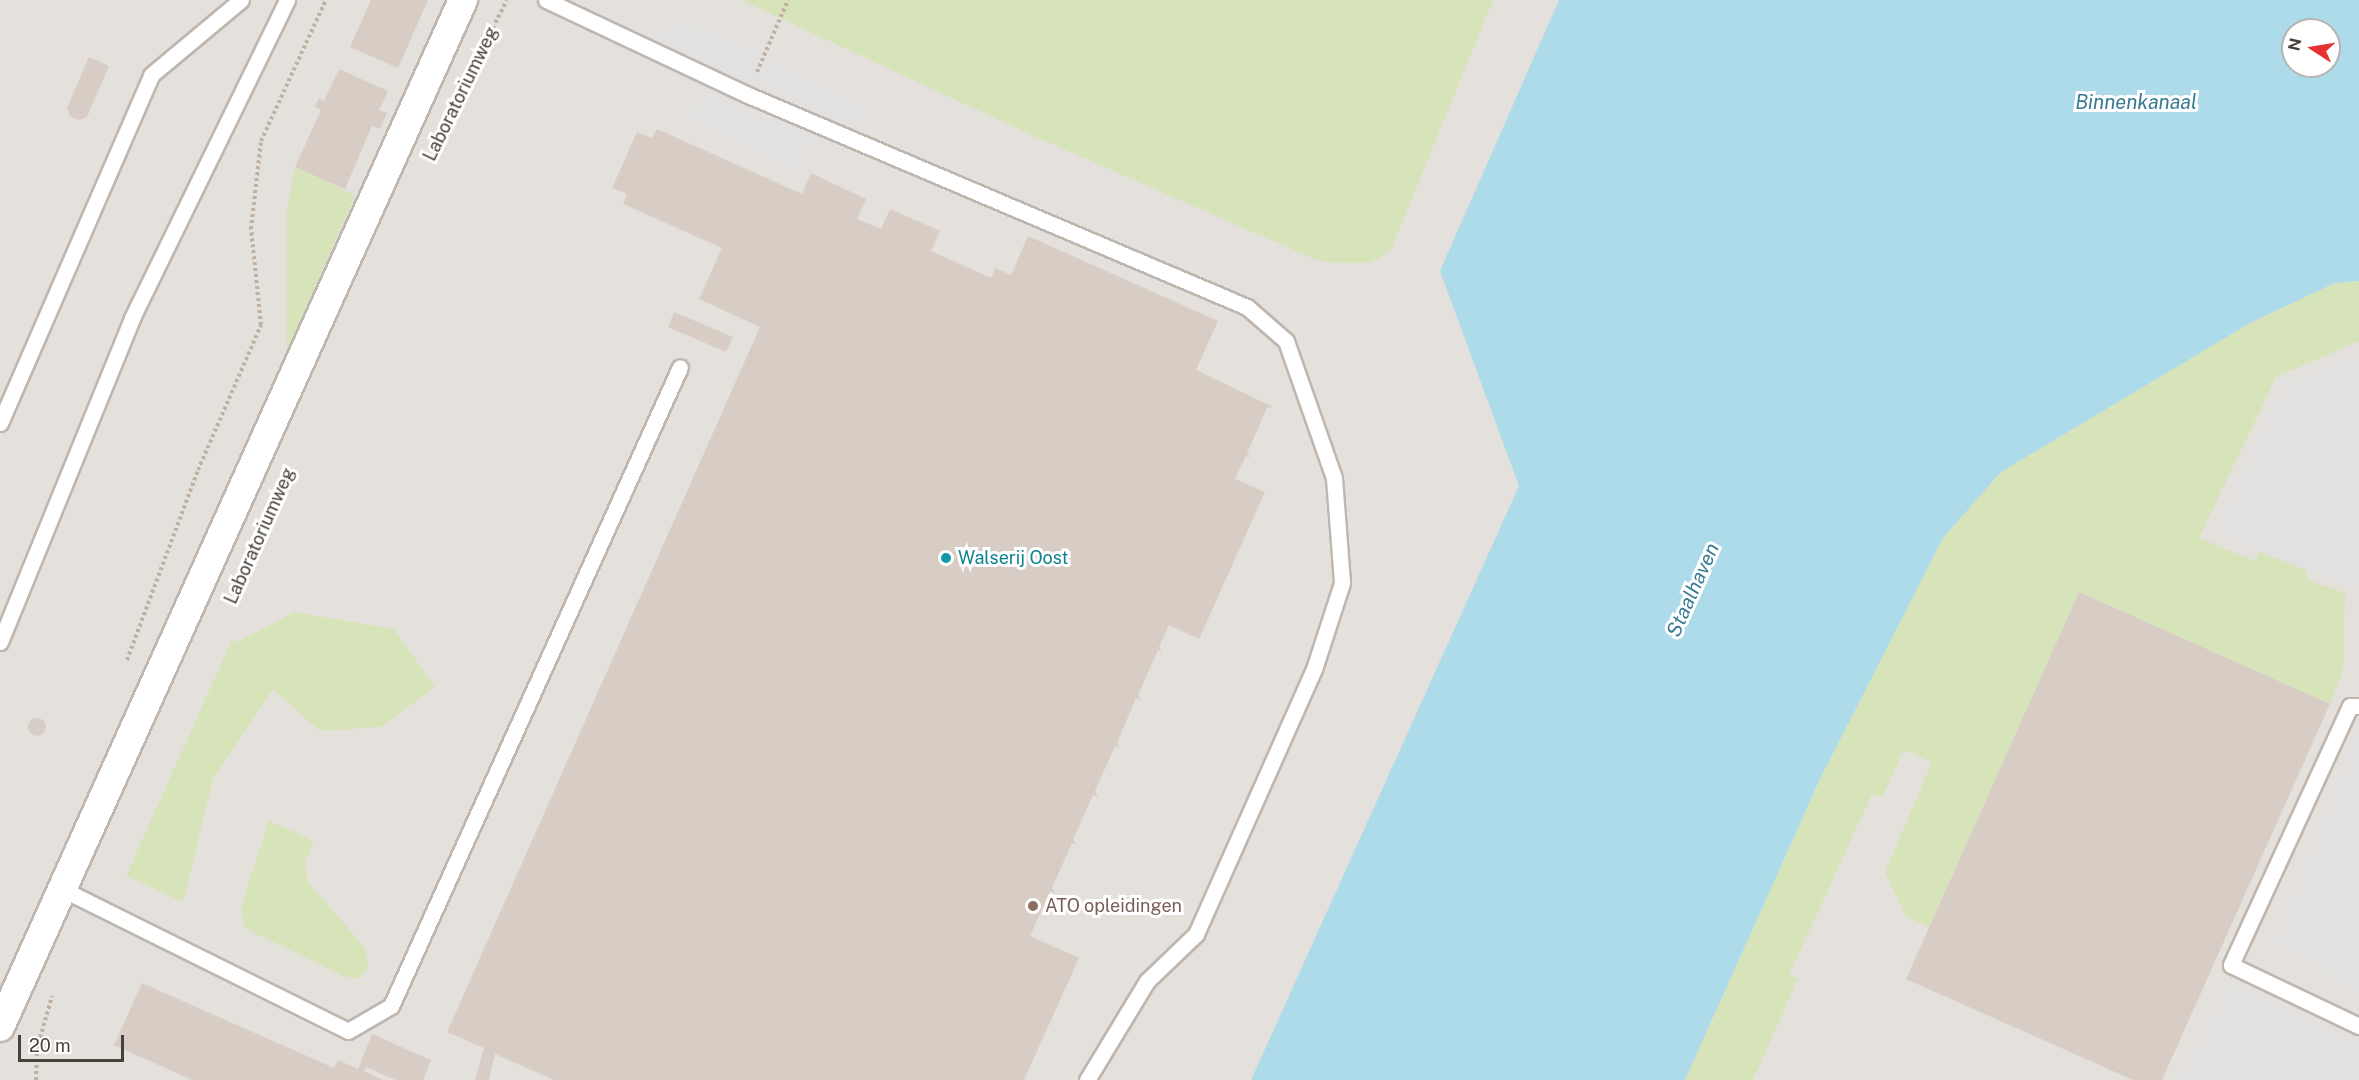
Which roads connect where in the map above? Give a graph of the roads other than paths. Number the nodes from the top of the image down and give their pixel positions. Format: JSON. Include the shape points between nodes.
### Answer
{"nodes":[{"id":1,"x":241,"y":0,"type":"edge"},
{"id":2,"x":287,"y":0,"type":"edge"},
{"id":3,"x":463,"y":0,"type":"edge"},
{"id":4,"x":546,"y":0,"type":"edge"},
{"id":5,"x":680,"y":367,"type":"dead end"},
{"id":6,"x":0,"y":423,"type":"edge"},
{"id":7,"x":0,"y":642,"type":"edge"},
{"id":8,"x":2359,"y":706,"type":"edge"},
{"id":9,"x":62,"y":889,"type":"junction"},
{"id":10,"x":2359,"y":1026,"type":"edge"},
{"id":11,"x":0,"y":1027,"type":"edge"},
{"id":12,"x":1088,"y":1080,"type":"edge"}],
"edges":[{"from":1,"to":6,"type":"lane","via":[[152,75]]},
{"from":2,"to":7,"type":"lane","via":[[132,318]]},
{"from":3,"to":9,"type":"street","name":"Laboratoriumweg"},
{"from":4,"to":12,"type":"lane","via":[[748,95],[1247,307],[1286,341],[1334,478],[1342,583],[1314,669],[1196,934],[1147,981]]},
{"from":5,"to":9,"type":"lane","via":[[391,1006],[348,1030]]},
{"from":8,"to":10,"type":"lane","via":[[2350,706],[2231,965]]},
{"from":9,"to":11,"type":"street","name":"Laboratoriumweg"}]}
